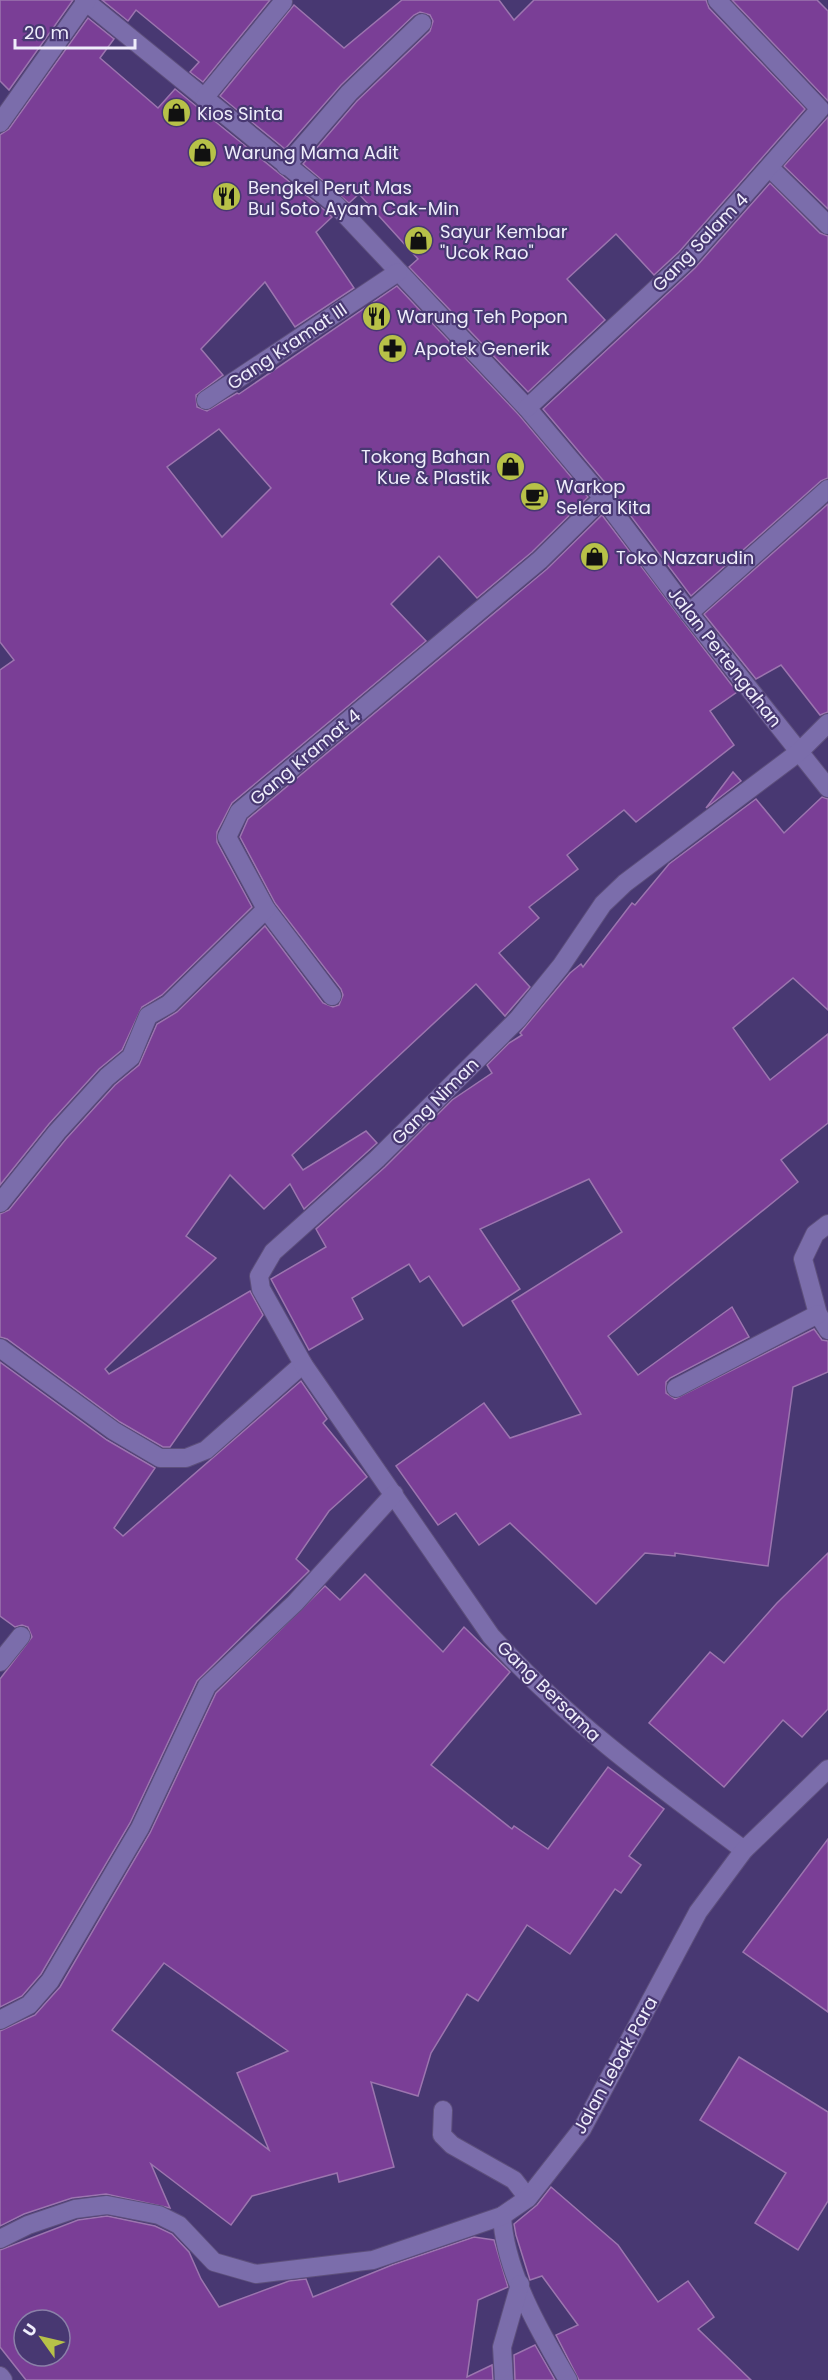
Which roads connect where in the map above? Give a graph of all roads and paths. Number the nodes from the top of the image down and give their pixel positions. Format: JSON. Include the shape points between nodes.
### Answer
{"nodes":[{"id":1,"x":85,"y":1,"type":"edge"},
{"id":2,"x":283,"y":2,"type":"dead end"},
{"id":3,"x":725,"y":3,"type":"edge"},
{"id":4,"x":422,"y":23,"type":"dead end"},
{"id":5,"x":204,"y":98,"type":"junction"},
{"id":6,"x":0,"y":123,"type":"edge"},
{"id":7,"x":286,"y":166,"type":"junction"},
{"id":8,"x":770,"y":168,"type":"junction"},
{"id":9,"x":828,"y":225,"type":"edge"},
{"id":10,"x":398,"y":272,"type":"junction"},
{"id":11,"x":206,"y":400,"type":"dead end"},
{"id":12,"x":527,"y":408,"type":"junction"},
{"id":13,"x":828,"y":489,"type":"edge"},
{"id":14,"x":603,"y":498,"type":"junction"},
{"id":15,"x":689,"y":613,"type":"junction"},
{"id":16,"x":828,"y":723,"type":"edge"},
{"id":17,"x":799,"y":752,"type":"junction"},
{"id":18,"x":828,"y":788,"type":"edge"},
{"id":19,"x":267,"y":909,"type":"junction"},
{"id":20,"x":332,"y":996,"type":"dead end"},
{"id":21,"x":0,"y":1203,"type":"edge"},
{"id":22,"x":828,"y":1224,"type":"edge"},
{"id":23,"x":818,"y":1314,"type":"junction"},
{"id":24,"x":828,"y":1330,"type":"edge"},
{"id":25,"x":0,"y":1348,"type":"edge"},
{"id":26,"x":303,"y":1364,"type":"junction"},
{"id":27,"x":676,"y":1388,"type":"dead end"},
{"id":28,"x":394,"y":1494,"type":"junction"},
{"id":29,"x":21,"y":1636,"type":"dead end"},
{"id":30,"x":0,"y":1662,"type":"edge"},
{"id":31,"x":828,"y":1769,"type":"edge"},
{"id":32,"x":744,"y":1850,"type":"junction"},
{"id":33,"x":0,"y":2020,"type":"edge"},
{"id":34,"x":443,"y":2110,"type":"dead end"},
{"id":35,"x":528,"y":2198,"type":"junction"},
{"id":36,"x":502,"y":2216,"type":"junction"},
{"id":37,"x":0,"y":2239,"type":"edge"},
{"id":38,"x":520,"y":2284,"type":"junction"},
{"id":39,"x":0,"y":2376,"type":"edge"},
{"id":40,"x":3,"y":2380,"type":"edge"},
{"id":41,"x":504,"y":2380,"type":"edge"},
{"id":42,"x":568,"y":2380,"type":"edge"}],
"edges":[{"from":1,"to":5,"type":"street","name":"Jalan Pertengahan"},
{"from":1,"to":6,"type":"street"},
{"from":2,"to":5,"type":"street"},
{"from":3,"to":8,"type":"street","name":"Gang Salam 4","via":[[820,109]]},
{"from":4,"to":7,"type":"street","via":[[349,93]]},
{"from":5,"to":7,"type":"street","name":"Jalan Pertengahan"},
{"from":7,"to":10,"type":"street","name":"Jalan Pertengahan","via":[[336,205]]},
{"from":8,"to":9,"type":"street"},
{"from":8,"to":12,"type":"street","name":"Gang Salam 4","via":[[687,260]]},
{"from":10,"to":11,"type":"street","name":"Gang Kramat III"},
{"from":10,"to":12,"type":"street","name":"Jalan Pertengahan"},
{"from":12,"to":14,"type":"street","name":"Jalan Pertengahan"},
{"from":13,"to":15,"type":"street"},
{"from":14,"to":15,"type":"street","name":"Jalan Pertengahan"},
{"from":14,"to":19,"type":"street","name":"Gang Kramat 4","via":[[540,560],[239,812],[227,837]]},
{"from":15,"to":17,"type":"street","name":"Jalan Pertengahan"},
{"from":16,"to":17,"type":"street","name":"Gang Niman"},
{"from":17,"to":18,"type":"street","name":"Jalan Pertengahan"},
{"from":17,"to":26,"type":"street","name":"Gang Niman","via":[[610,897],[518,1019],[264,1263],[259,1276],[261,1289]]},
{"from":19,"to":20,"type":"street"},
{"from":19,"to":21,"type":"street","via":[[169,1004],[148,1016],[131,1057],[107,1077],[57,1132]]},
{"from":22,"to":23,"type":"street","via":[[815,1234],[803,1259]]},
{"from":23,"to":24,"type":"street"},
{"from":23,"to":27,"type":"street"},
{"from":25,"to":26,"type":"street","via":[[114,1431],[160,1458],[186,1458],[206,1450]]},
{"from":26,"to":28,"type":"street","name":"Gang Niman"},
{"from":28,"to":32,"type":"street","name":"Gang Bersama","via":[[491,1636],[522,1671],[627,1763]]},
{"from":28,"to":33,"type":"street","via":[[295,1603],[207,1686],[140,1828],[50,1981],[29,2005]]},
{"from":29,"to":30,"type":"street"},
{"from":31,"to":32,"type":"street","name":"Jalan Lebak Para"},
{"from":32,"to":35,"type":"street","name":"Jalan Lebak Para","via":[[698,1912],[582,2129]]},
{"from":34,"to":35,"type":"street","via":[[442,2135],[452,2145],[514,2181]]},
{"from":35,"to":36,"type":"street","name":"Jalan Lebak Para"},
{"from":36,"to":37,"type":"street","name":"Jalan Lebak Para","via":[[373,2260],[256,2274],[214,2262],[179,2225],[159,2215],[107,2205],[75,2209]]},
{"from":36,"to":38,"type":"street","via":[[503,2235]]},
{"from":38,"to":41,"type":"street","via":[[502,2347]]},
{"from":38,"to":42,"type":"street","via":[[534,2322]]},
{"from":39,"to":40,"type":"street"}]}
